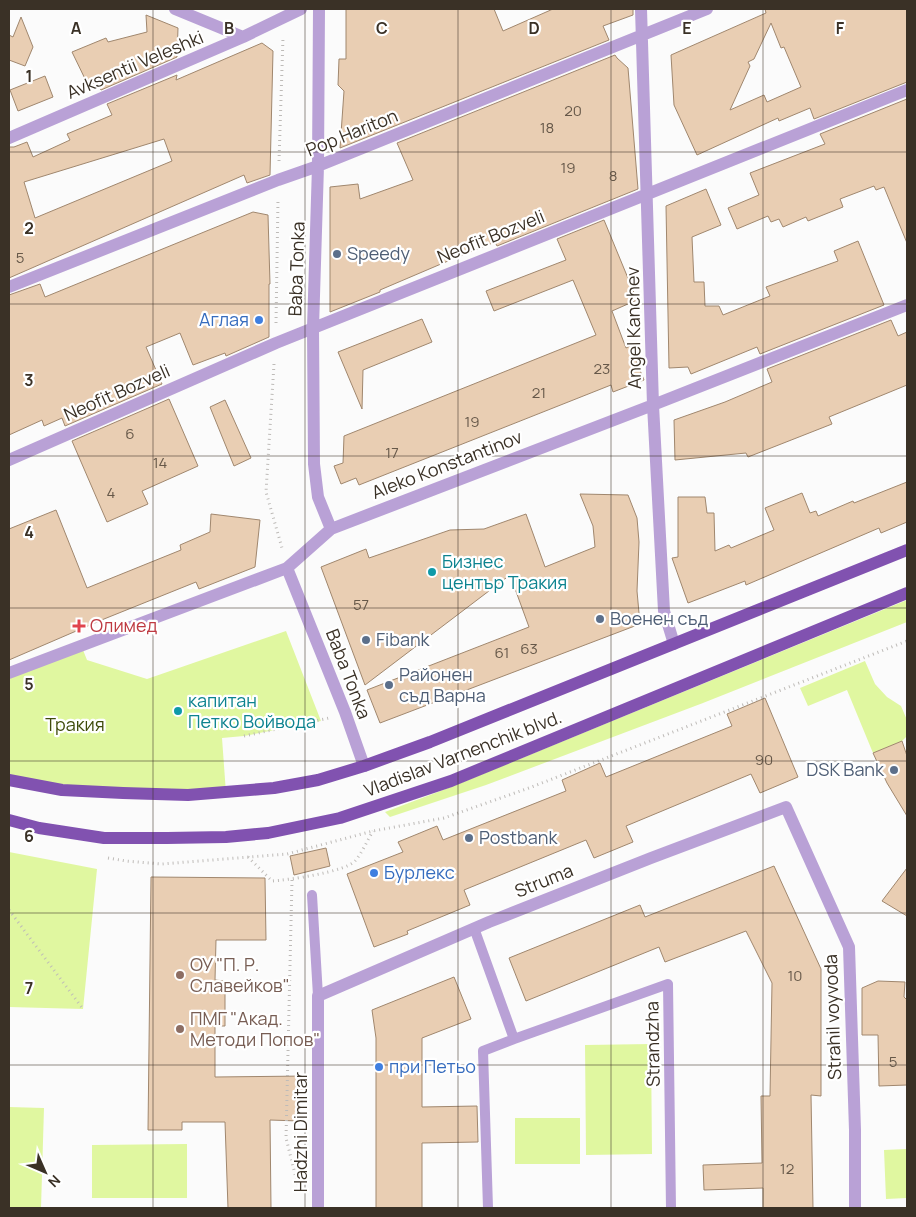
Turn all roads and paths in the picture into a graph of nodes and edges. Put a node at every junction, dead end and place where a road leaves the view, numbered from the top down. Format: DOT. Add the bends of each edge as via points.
graph roads {
  1 [pos="175,9"];
  2 [pos="301,9"];
  3 [pos="319,9"];
  4 [pos="641,9"];
  5 [pos="707,9"];
  6 [pos="284,18"];
  7 [pos="641,35"];
  8 [pos="243,37"];
  9 [pos="907,90"];
  10 [pos="9,138"];
  11 [pos="318,166"];
  12 [pos="278,180"];
  13 [pos="648,194"];
  14 [pos="9,287"];
  15 [pos="907,305"];
  16 [pos="313,328"];
  17 [pos="276,343"];
  18 [pos="653,405"];
  19 [pos="9,460"];
  20 [pos="331,528"];
  21 [pos="907,550"];
  22 [pos="287,568"];
  23 [pos="907,593"];
  24 [pos="907,640"];
  25 [pos="674,644"];
  26 [pos="9,672"];
  27 [pos="321,721"];
  28 [pos="244,736"];
  29 [pos="364,766"];
  30 [pos="9,780"];
  31 [pos="786,807"];
  32 [pos="9,820"];
  33 [pos="373,830"];
  34 [pos="292,880"];
  35 [pos="312,895"];
  36 [pos="9,910"];
  37 [pos="474,928"];
  38 [pos="318,996"];
  39 [pos="83,1009"];
  40 [pos="514,1039"];
  41 [pos="299,1191"];
  42 [pos="318,1208"];
  43 [pos="488,1208"];
  44 [pos="671,1208"];
  45 [pos="856,1208"];
  1 -- 8 [label="street"];
  2 -- 6 [label="street, Avksentii Veleshki"];
  3 -- 11 [label="street, Baba Tonka"];
  4 -- 7 [label="street, Angel Kanchev"];
  5 -- 7 [label="street, Pop Hariton"];
  6 -- 8 [label="street, Avksentii Veleshki"];
  6 -- 12 [label="path"];
  7 -- 11 [label="street, Pop Hariton"];
  7 -- 13 [label="street, Angel Kanchev"];
  8 -- 10 [label="street, Avksentii Veleshki"];
  9 -- 13 [label="street, Neofit Bozveli"];
  11 -- 12 [label="street, Pop Hariton"];
  11 -- 16 [label="street, Baba Tonka"];
  12 -- 14 [label="street, Pop Hariton"];
  12 -- 17 [label="path"];
  13 -- 16 [label="street, Neofit Bozveli"];
  13 -- 18 [label="street, Angel Kanchev"];
  15 -- 18 [label="street, Aleko Konstantinov"];
  16 -- 17 [label="street, Neofit Bozveli"];
  16 -- 20 [label="street, Baba Tonka" via="314,464 318,496"];
  17 -- 19 [label="street, Neofit Bozveli"];
  17 -- 22 [label="path" via="266,492"];
  18 -- 20 [label="street, Aleko Konstantinov"];
  18 -- 25 [label="street, Angel Kanchev" via="664,611"];
  20 -- 22 [label="street, Aleko Konstantinov"];
  21 -- 25 [label="main road, Vladislav Varnenchik blvd."];
  22 -- 26 [label="street, Aleko Konstantinov"];
  22 -- 29 [label="street, Baba Tonka"];
  23 -- 32 [label="main road, Vladislav Varnenchik blvd." via="451,781 340,818 259,834 167,838 104,838"];
  24 -- 33 [label="path" via="529,788 444,818"];
  25 -- 29 [label="main road, Vladislav Varnenchik blvd."];
  27 -- 28 [label="path"];
  29 -- 30 [label="main road, Vladislav Varnenchik blvd." via="318,780 274,788 188,794 62,790"];
  31 -- 37 [label="street, Struma"];
  31 -- 45 [label="street, Strahil voyvoda" via="849,947"];
  33 -- 34 [label="path" via="354,863 327,873"];
  33 -- 34 [label="path" via="302,851 248,856 272,881"];
  34 -- 41 [label="path" via="286,1138"];
  35 -- 38 [label="lane"];
  36 -- 39 [label="path"];
  37 -- 38 [label="street, Struma"];
  37 -- 40 [label="lane"];
  38 -- 42 [label="street, Hadzhi Dimitar"];
  40 -- 43 [label="lane, Strandzha" via="483,1051"];
  40 -- 44 [label="lane, Strandzha" via="668,984"];
}
